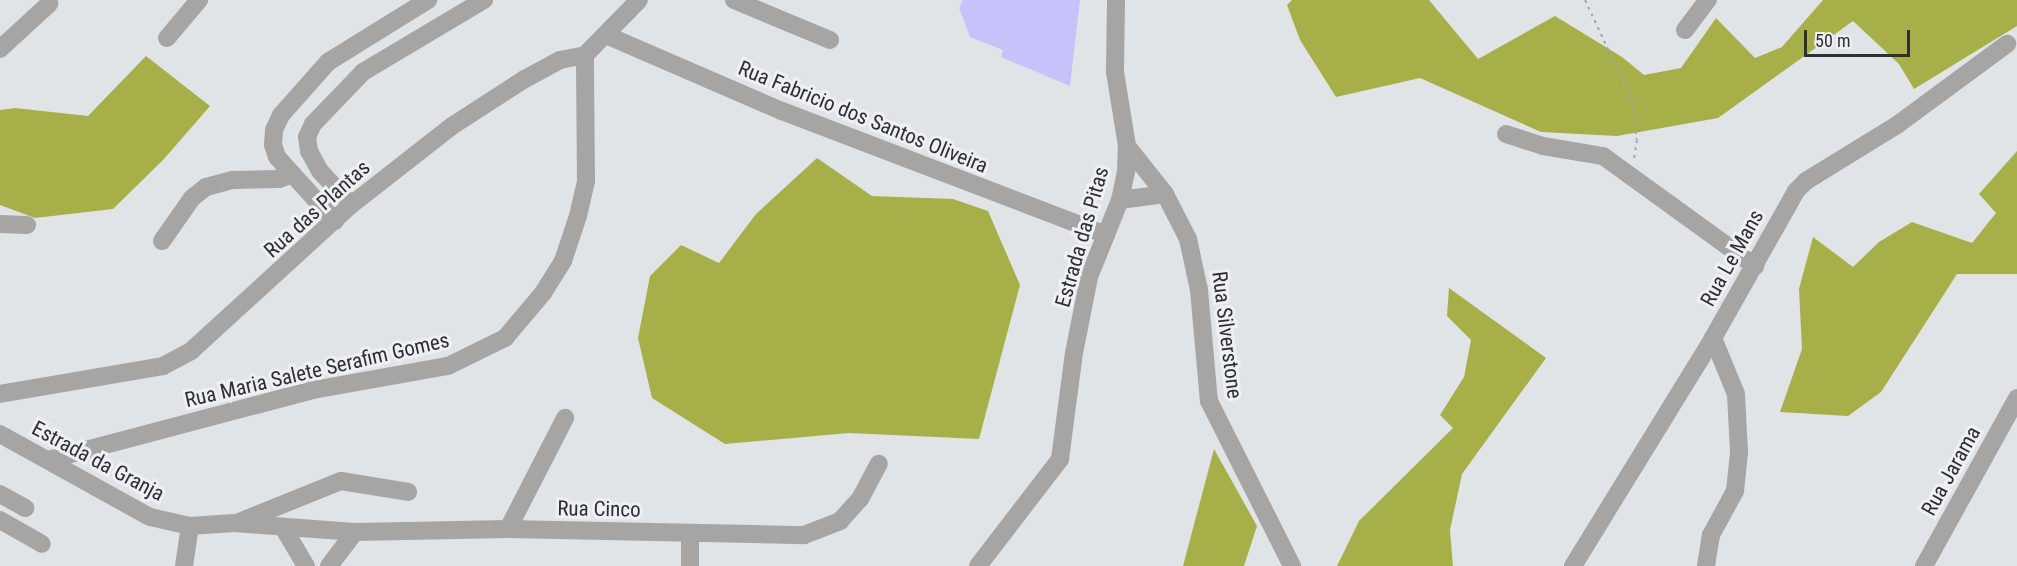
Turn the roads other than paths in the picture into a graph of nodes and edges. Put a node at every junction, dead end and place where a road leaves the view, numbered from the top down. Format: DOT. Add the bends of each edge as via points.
graph roads {
  1 [pos="199,0"];
  2 [pos="428,0"];
  3 [pos="484,0"];
  4 [pos="639,0"];
  5 [pos="734,0"];
  6 [pos="1116,0"];
  7 [pos="1708,0"];
  8 [pos="45,2"];
  9 [pos="1685,30"];
  10 [pos="606,35"];
  11 [pos="167,38"];
  12 [pos="830,40"];
  13 [pos="2007,44"];
  14 [pos="0,49"];
  15 [pos="585,55"];
  16 [pos="1506,134"];
  17 [pos="1127,147"];
  18 [pos="292,174"];
  19 [pos="1164,194"];
  20 [pos="1120,201"];
  21 [pos="351,204"];
  22 [pos="334,221"];
  23 [pos="0,224"];
  24 [pos="27,225"];
  25 [pos="1106,235"];
  26 [pos="162,242"];
  27 [pos="1755,266"];
  28 [pos="1713,338"];
  29 [pos="0,394"];
  30 [pos="2017,399"];
  31 [pos="566,418"];
  32 [pos="0,434"];
  33 [pos="48,460"];
  34 [pos="879,464"];
  35 [pos="408,492"];
  36 [pos="0,494"];
  37 [pos="25,508"];
  38 [pos="0,520"];
  39 [pos="234,523"];
  40 [pos="190,526"];
  41 [pos="284,529"];
  42 [pos="508,529"];
  43 [pos="355,532"];
  44 [pos="690,533"];
  45 [pos="42,544"];
  46 [pos="184,566"];
  47 [pos="306,566"];
  48 [pos="329,566"];
  49 [pos="690,566"];
  50 [pos="978,566"];
  51 [pos="1292,566"];
  52 [pos="1573,566"];
  53 [pos="1706,566"];
  54 [pos="1924,566"];
  1 -- 11 [label="street"];
  2 -- 18 [label="street" via="328,62 281,115 273,145"];
  3 -- 21 [label="street" via="363,72 313,124 307,137 309,151 320,171"];
  4 -- 10 [label="street, Rua das Plantas"];
  5 -- 12 [label="street"];
  6 -- 17 [label="street, Estrada das Pitas" via="1115,72"];
  7 -- 9 [label="street"];
  8 -- 14 [label="street"];
  10 -- 15 [label="street, Rua das Plantas"];
  10 -- 25 [label="street, Rua Fabricio dos Santos Oliveira" via="782,111"];
  13 -- 27 [label="street, Rua Le Mans" via="1897,125 1806,181 1789,202"];
  15 -- 21 [label="street, Rua das Plantas" via="560,60 523,80 452,126"];
  15 -- 33 [label="street, Rua Maria Salete Serafim Gomes" via="586,181 578,216 563,261 505,338 448,366 313,390"];
  16 -- 27 [label="street" via="1542,146 1593,151"];
  17 -- 19 [label="street, Rua Silverstone"];
  17 -- 20 [label="street, Estrada das Pitas"];
  18 -- 22 [label="street"];
  18 -- 26 [label="street" via="279,179 233,180 206,187 192,198"];
  19 -- 20 [label="street"];
  19 -- 51 [label="street, Rua Silverstone" via="1195,261 1209,401"];
  20 -- 25 [label="street, Estrada das Pitas"];
  21 -- 22 [label="street, Rua das Plantas"];
  22 -- 29 [label="street, Rua das Plantas" via="199,344 163,366"];
  23 -- 24 [label="street"];
  25 -- 50 [label="street, Estrada das Pitas" via="1087,288 1060,459"];
  27 -- 28 [label="street, Rua Le Mans"];
  28 -- 52 [label="street, Rua Le Mans"];
  28 -- 53 [label="street" via="1736,394 1739,461 1735,491 1712,536"];
  30 -- 54 [label="street, Rua Jarama"];
  31 -- 42 [label="street"];
  32 -- 33 [label="street, Estrada da Granja"];
  33 -- 40 [label="street, Estrada da Granja" via="150,517"];
  34 -- 44 [label="street, Rua Cinco" via="860,499 840,521 822,531 804,535"];
  35 -- 39 [label="street" via="341,482"];
  36 -- 37 [label="street"];
  38 -- 45 [label="street"];
  39 -- 40 [label="street, Estrada da Granja"];
  39 -- 41 [label="street, Estrada da Granja"];
  40 -- 46 [label="street"];
  41 -- 43 [label="street, Rua Cinco"];
  41 -- 47 [label="street"];
  42 -- 43 [label="street, Rua Cinco"];
  42 -- 44 [label="street, Rua Cinco"];
  43 -- 48 [label="street"];
  44 -- 49 [label="street"];
}
